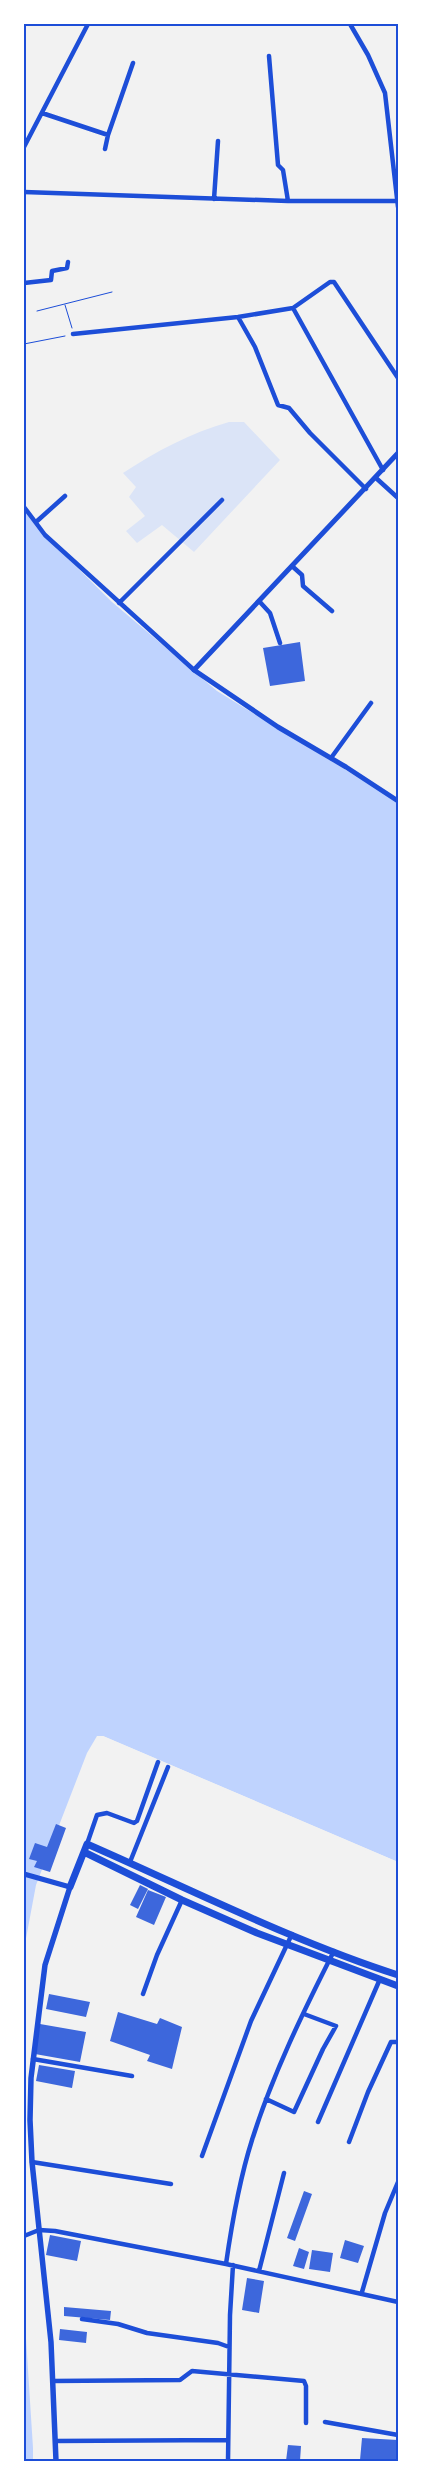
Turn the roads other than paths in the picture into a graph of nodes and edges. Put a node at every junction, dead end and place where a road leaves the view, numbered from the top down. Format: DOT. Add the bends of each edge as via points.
graph roads {
  1 [pos="88,24"];
  2 [pos="350,24"];
  3 [pos="269,56"];
  4 [pos="133,63"];
  5 [pos="42,112"];
  6 [pos="108,135"];
  7 [pos="218,141"];
  8 [pos="398,141"];
  9 [pos="391,142"];
  10 [pos="24,146"];
  11 [pos="105,149"];
  12 [pos="24,192"];
  13 [pos="214,199"];
  14 [pos="288,201"];
  15 [pos="396,201"];
  16 [pos="398,207"];
  17 [pos="68,262"];
  18 [pos="24,283"];
  19 [pos="293,308"];
  20 [pos="238,317"];
  21 [pos="73,334"];
  22 [pos="398,378"];
  23 [pos="398,453"];
  24 [pos="383,470"];
  25 [pos="376,478"];
  26 [pos="366,489"];
  27 [pos="66,496"];
  28 [pos="398,498"];
  29 [pos="222,500"];
  30 [pos="24,507"];
  31 [pos="36,522"];
  32 [pos="294,567"];
  33 [pos="120,603"];
  34 [pos="260,603"];
  35 [pos="332,611"];
  36 [pos="280,643"];
  37 [pos="194,670"];
  38 [pos="371,703"];
  39 [pos="331,758"];
  40 [pos="398,801"];
  41 [pos="158,1762"];
  42 [pos="168,1767"];
  43 [pos="87,1844"];
  44 [pos="84,1852"];
  45 [pos="130,1862"];
  46 [pos="24,1874"];
  47 [pos="70,1887"];
  48 [pos="182,1900"];
  49 [pos="292,1934"];
  50 [pos="287,1944"];
  51 [pos="334,1951"];
  52 [pos="329,1961"];
  53 [pos="398,1975"];
  54 [pos="380,1979"];
  55 [pos="398,1986"];
  56 [pos="143,1994"];
  57 [pos="304,2014"];
  58 [pos="398,2042"];
  59 [pos="33,2059"];
  60 [pos="132,2076"];
  61 [pos="266,2100"];
  62 [pos="318,2122"];
  63 [pos="349,2142"];
  64 [pos="202,2156"];
  65 [pos="32,2162"];
  66 [pos="284,2173"];
  67 [pos="398,2182"];
  68 [pos="172,2184"];
  69 [pos="39,2230"];
  70 [pos="25,2235"];
  71 [pos="226,2264"];
  72 [pos="233,2266"];
  73 [pos="259,2271"];
  74 [pos="362,2292"];
  75 [pos="398,2295"];
  76 [pos="398,2302"];
  77 [pos="82,2319"];
  78 [pos="229,2347"];
  79 [pos="228,2376"];
  80 [pos="53,2381"];
  81 [pos="325,2422"];
  82 [pos="306,2423"];
  83 [pos="398,2435"];
  84 [pos="228,2440"];
  85 [pos="56,2441"];
  86 [pos="56,2461"];
  87 [pos="228,2461"];
  1 -- 5 [label="street"];
  2 -- 9 [label="street" via="385,93"];
  3 -- 14 [label="street" via="277,158 283,170"];
  4 -- 6 [label="street"];
  5 -- 6 [label="street"];
  5 -- 10 [label="street"];
  6 -- 11 [label="street"];
  7 -- 13 [label="street"];
  8 -- 9 [label="street"];
  9 -- 15 [label="street"];
  12 -- 13 [label="street"];
  13 -- 14 [label="street"];
  14 -- 15 [label="street"];
  15 -- 16 [label="street"];
  17 -- 18 [label="street" via="67,268 52,271 51,280"];
  19 -- 20 [label="street"];
  19 -- 22 [label="street" via="334,282"];
  19 -- 24 [label="street"];
  20 -- 21 [label="street"];
  20 -- 26 [label="street" via="255,347 278,405 289,408"];
  23 -- 24 [label="street"];
  24 -- 25 [label="street"];
  25 -- 26 [label="street"];
  25 -- 28 [label="street"];
  26 -- 32 [label="street"];
  27 -- 31 [label="street"];
  29 -- 33 [label="street"];
  30 -- 31 [label="street"];
  31 -- 33 [label="street" via="45,535"];
  32 -- 34 [label="street"];
  32 -- 35 [label="street" via="303,577 303,586"];
  33 -- 37 [label="street"];
  34 -- 36 [label="street" via="272,619"];
  34 -- 37 [label="street"];
  37 -- 39 [label="street" via="278,727"];
  38 -- 39 [label="street"];
  39 -- 40 [label="street"];
  41 -- 43 [label="street" via="136,1822 107,1813 97,1815"];
  42 -- 45 [label="street"];
  43 -- 44 [label="highway"];
  43 -- 45 [label="highway"];
  44 -- 47 [label="highway"];
  44 -- 48 [label="highway"];
  45 -- 49 [label="highway" via="186,1890"];
  46 -- 47 [label="street"];
  47 -- 59 [label="main road" via="45,1964"];
  48 -- 50 [label="highway"];
  48 -- 56 [label="street"];
  49 -- 50 [label="street"];
  49 -- 51 [label="highway"];
  50 -- 52 [label="highway"];
  50 -- 64 [label="street" via="251,2021"];
  51 -- 52 [label="street"];
  51 -- 53 [label="highway"];
  52 -- 54 [label="highway"];
  52 -- 57 [label="street"];
  54 -- 55 [label="highway"];
  54 -- 62 [label="street"];
  57 -- 61 [label="street"];
  57 -- 61 [label="street" via="336,2026 294,2112"];
  58 -- 63 [label="street" via="392,2042"];
  59 -- 60 [label="street"];
  59 -- 65 [label="main road"];
  61 -- 71 [label="street" via="233,2214"];
  65 -- 68 [label="street"];
  65 -- 69 [label="main road"];
  66 -- 73 [label="street"];
  67 -- 74 [label="street" via="385,2213"];
  69 -- 70 [label="street"];
  69 -- 71 [label="street"];
  69 -- 80 [label="main road"];
  71 -- 72 [label="street"];
  72 -- 73 [label="street"];
  72 -- 78 [label="street"];
  73 -- 74 [label="street"];
  74 -- 76 [label="street"];
  75 -- 76 [label="street"];
  77 -- 78 [label="street"];
  78 -- 79 [label="street"];
  79 -- 80 [label="street" via="192,2371 180,2380"];
  79 -- 82 [label="street" via="304,2381"];
  79 -- 84 [label="street"];
  80 -- 85 [label="main road"];
  81 -- 83 [label="street"];
  84 -- 85 [label="street"];
  84 -- 87 [label="street"];
  85 -- 86 [label="main road"];
}
